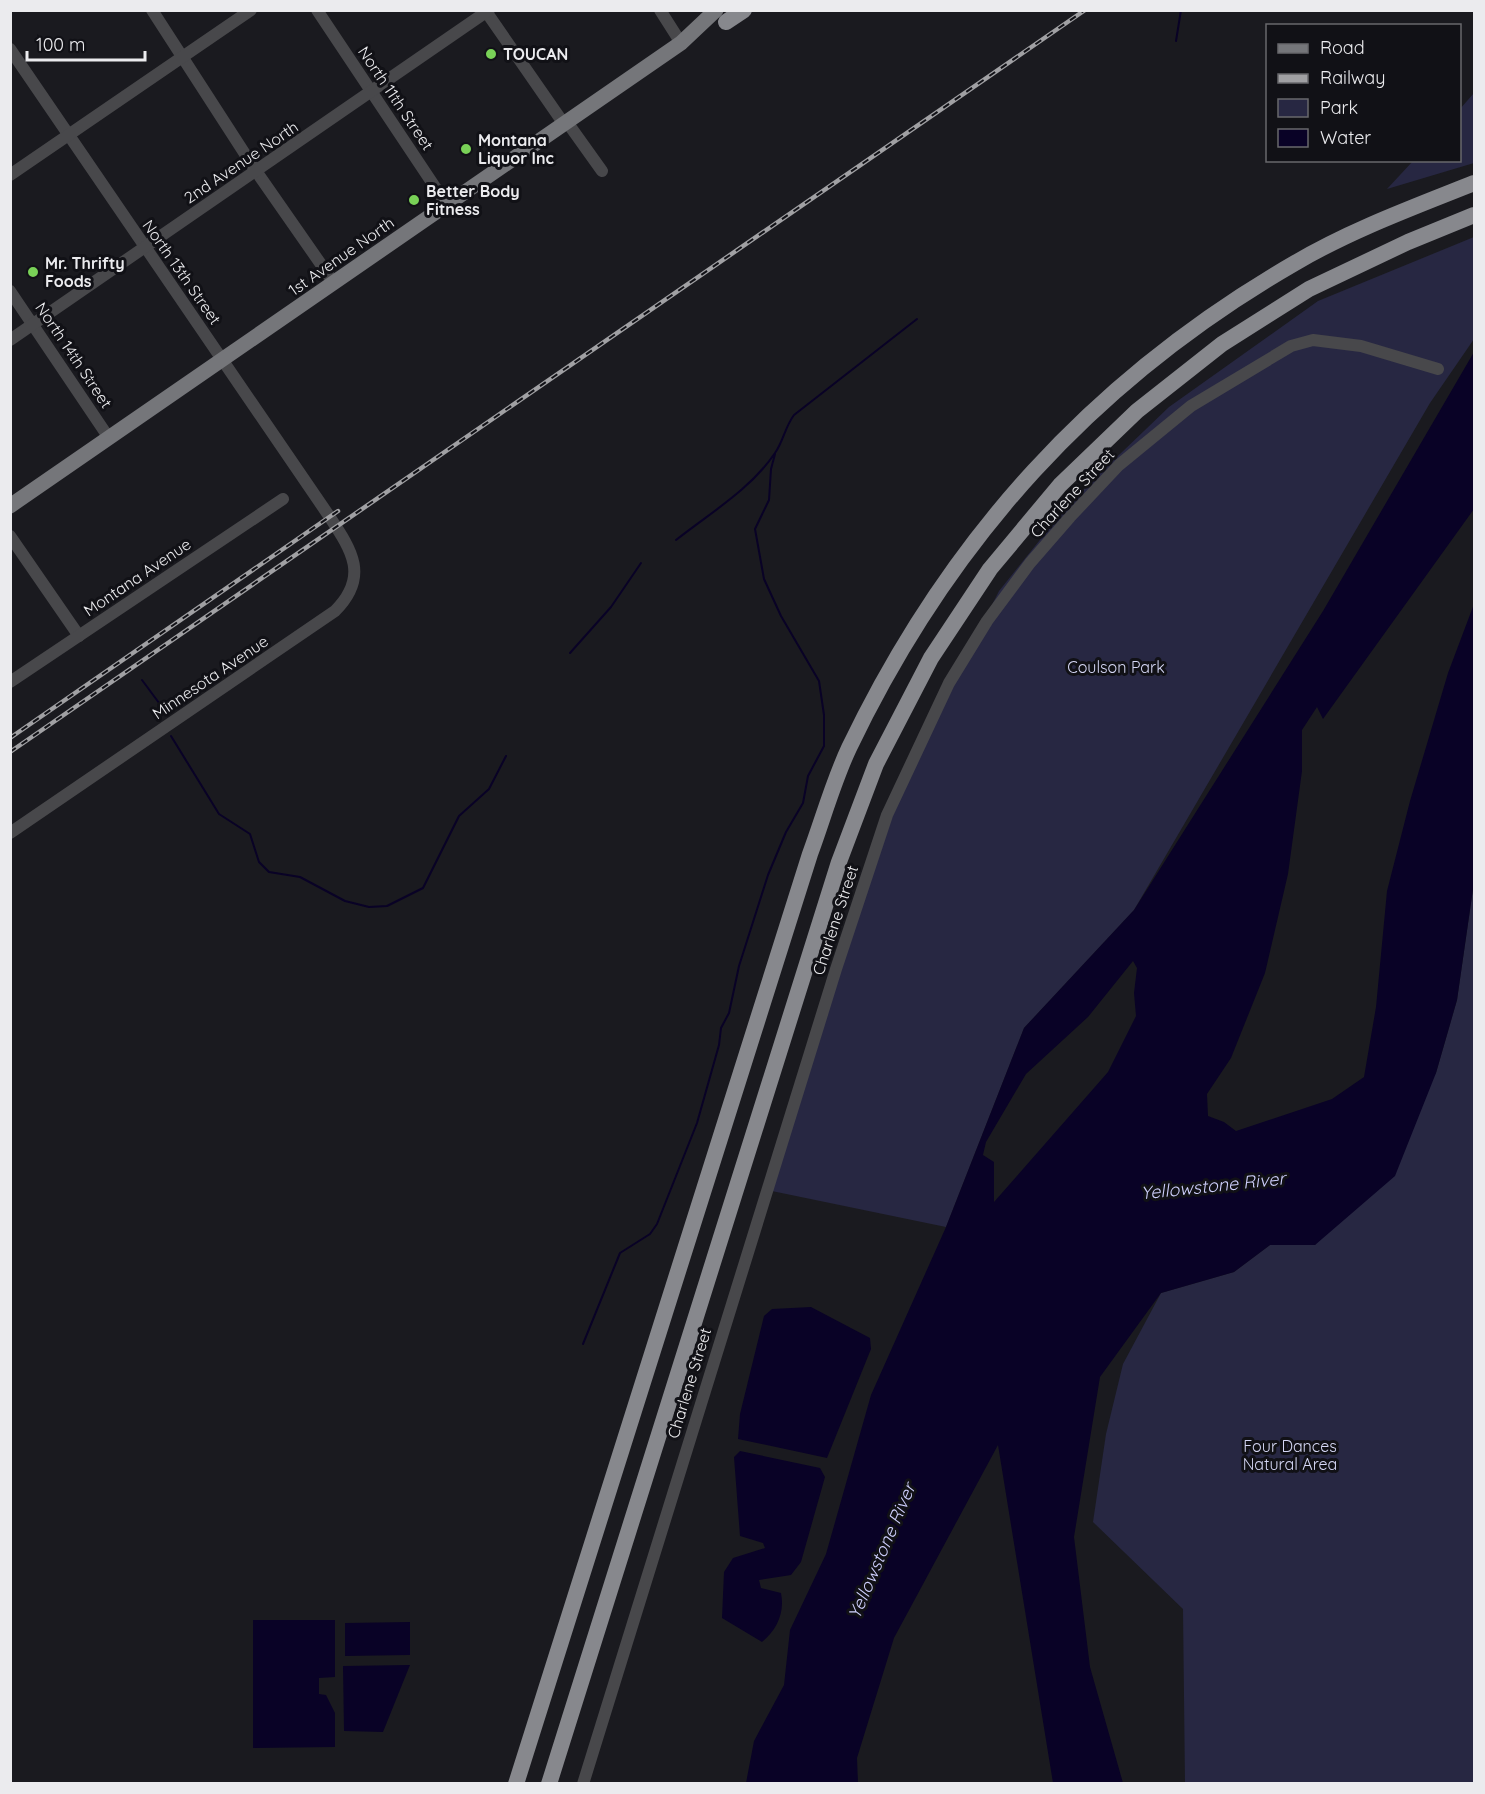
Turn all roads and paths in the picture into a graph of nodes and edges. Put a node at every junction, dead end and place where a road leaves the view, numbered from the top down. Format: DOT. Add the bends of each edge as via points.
graph roads {
  1 [pos="152,10"];
  2 [pos="251,10"];
  3 [pos="317,10"];
  4 [pos="660,10"];
  5 [pos="740,10"];
  6 [pos="744,10"];
  7 [pos="487,11"];
  8 [pos="721,16"];
  9 [pos="687,39"];
  10 [pos="10,49"];
  11 [pos="183,59"];
  12 [pos="371,92"];
  13 [pos="565,123"];
  14 [pos="70,134"];
  15 [pos="256,171"];
  16 [pos="602,171"];
  17 [pos="10,174"];
  18 [pos="1474,183"];
  19 [pos="447,205"];
  20 [pos="1474,215"];
  21 [pos="144,247"];
  22 [pos="334,283"];
  23 [pos="10,291"];
  24 [pos="33,324"];
  25 [pos="10,340"];
  26 [pos="223,359"];
  27 [pos="1438,369"];
  28 [pos="109,438"];
  29 [pos="283,498"];
  30 [pos="10,506"];
  31 [pos="327,513"];
  32 [pos="10,536"];
  33 [pos="79,636"];
  34 [pos="10,682"];
  35 [pos="10,834"];
  36 [pos="516,1784"];
  37 [pos="549,1784"];
  38 [pos="583,1784"];
  1 -- 11 [label="street"];
  2 -- 11 [label="street"];
  3 -- 12 [label="street, North 11th Street"];
  4 -- 9 [label="street"];
  5 -- 8 [label="main road, 1st Avenue North"];
  6 -- 8 [label="highway"];
  7 -- 12 [label="street, 2nd Avenue North"];
  7 -- 13 [label="street"];
  8 -- 9 [label="main road, 1st Avenue North"];
  9 -- 13 [label="main road, 1st Avenue North"];
  10 -- 14 [label="street, North 13th Street"];
  11 -- 14 [label="street"];
  11 -- 15 [label="street"];
  12 -- 15 [label="street, 2nd Avenue North"];
  12 -- 19 [label="street, North 11th Street"];
  13 -- 16 [label="street"];
  13 -- 19 [label="main road, 1st Avenue North"];
  14 -- 17 [label="street"];
  14 -- 21 [label="street, North 13th Street"];
  15 -- 21 [label="street, 2nd Avenue North"];
  15 -- 22 [label="street"];
  18 -- 36 [label="highway" via="1393,215 1296,262 1205,319 1119,386 1037,464 968,549 905,642 848,750 810,854"];
  19 -- 22 [label="main road, 1st Avenue North"];
  20 -- 37 [label="highway" via="1309,289 1222,344 1137,411 1060,485 990,569 931,658 876,764 839,862"];
  21 -- 24 [label="street, 2nd Avenue North"];
  21 -- 26 [label="street, North 13th Street"];
  22 -- 26 [label="main road, 1st Avenue North"];
  23 -- 24 [label="street, North 14th Street"];
  24 -- 25 [label="street, 2nd Avenue North"];
  24 -- 28 [label="street, North 14th Street"];
  26 -- 28 [label="main road, 1st Avenue North"];
  26 -- 31 [label="street, North 13th Street"];
  27 -- 38 [label="street, Charlene Street" via="1361,346 1313,340 1291,346 1191,406 1119,465 1030,563 987,621 950,683 887,815"];
  28 -- 30 [label="main road, 1st Avenue North"];
  29 -- 33 [label="street, Montana Avenue"];
  31 -- 35 [label="street, Minnesota Avenue" via="354,560 355,579 344,603 319,624"];
  32 -- 33 [label="street"];
  33 -- 34 [label="street, Montana Avenue"];
}
